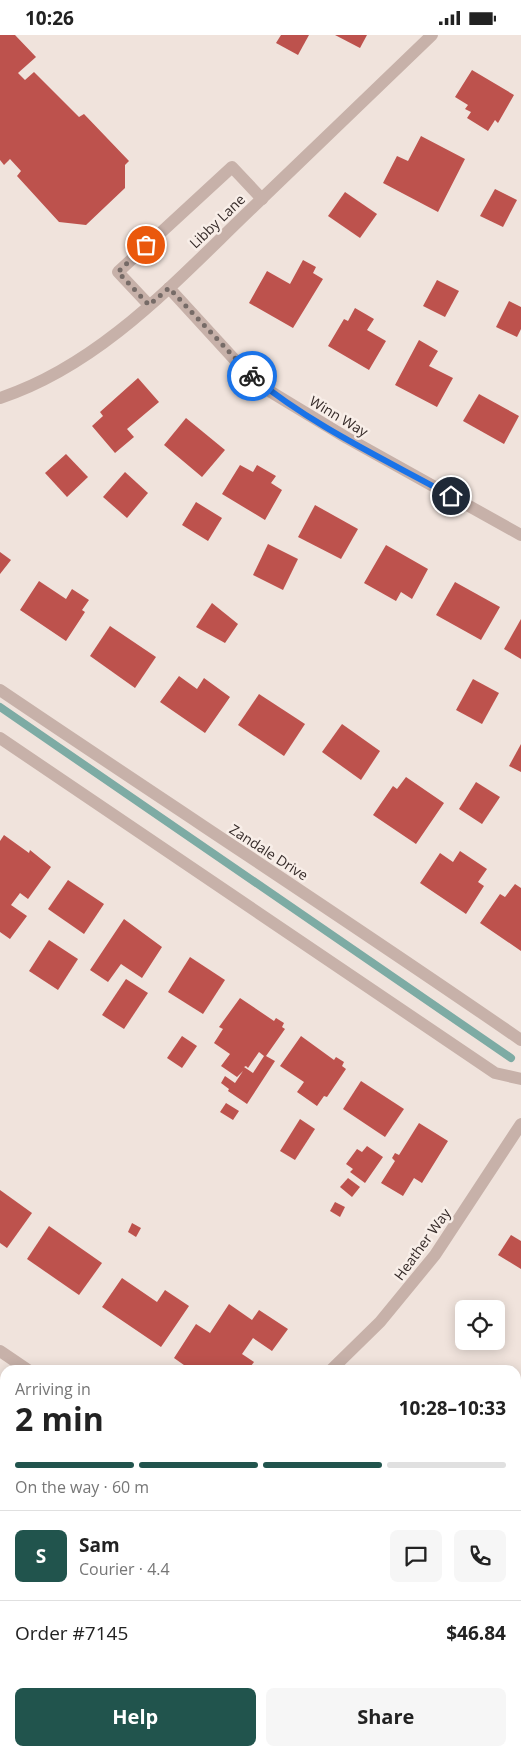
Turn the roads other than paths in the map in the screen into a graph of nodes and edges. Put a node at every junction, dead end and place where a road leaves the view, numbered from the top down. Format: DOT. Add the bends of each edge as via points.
graph roads {
  1 [pos="432,35"];
  2 [pos="262,199"];
  3 [pos="169,288"];
  4 [pos="149,305"];
  5 [pos="0,398"];
  6 [pos="521,535"];
  7 [pos="0,690"];
  8 [pos="0,738"];
  9 [pos="521,1040"];
  10 [pos="521,1079"];
  11 [pos="521,1124"];
  12 [pos="0,1351"];
  13 [pos="21,1365"];
  14 [pos="336,1365"];
  1 -- 2 [label="street, Libby Lane"];
  2 -- 3 [label="street, Libby Lane"];
  2 -- 4 [label="street" via="232,167 125,265 118,272"];
  3 -- 4 [label="street, Libby Lane"];
  3 -- 6 [label="street, Winn Way" via="245,371 271,392"];
  4 -- 5 [label="street, Libby Lane" via="108,340 72,364"];
  7 -- 9 [label="street, Zandale Drive"];
  8 -- 10 [label="street" via="495,1073"];
  11 -- 14 [label="street, Heather Way" via="435,1255 380,1322"];
  12 -- 13 [label="street"];
}
